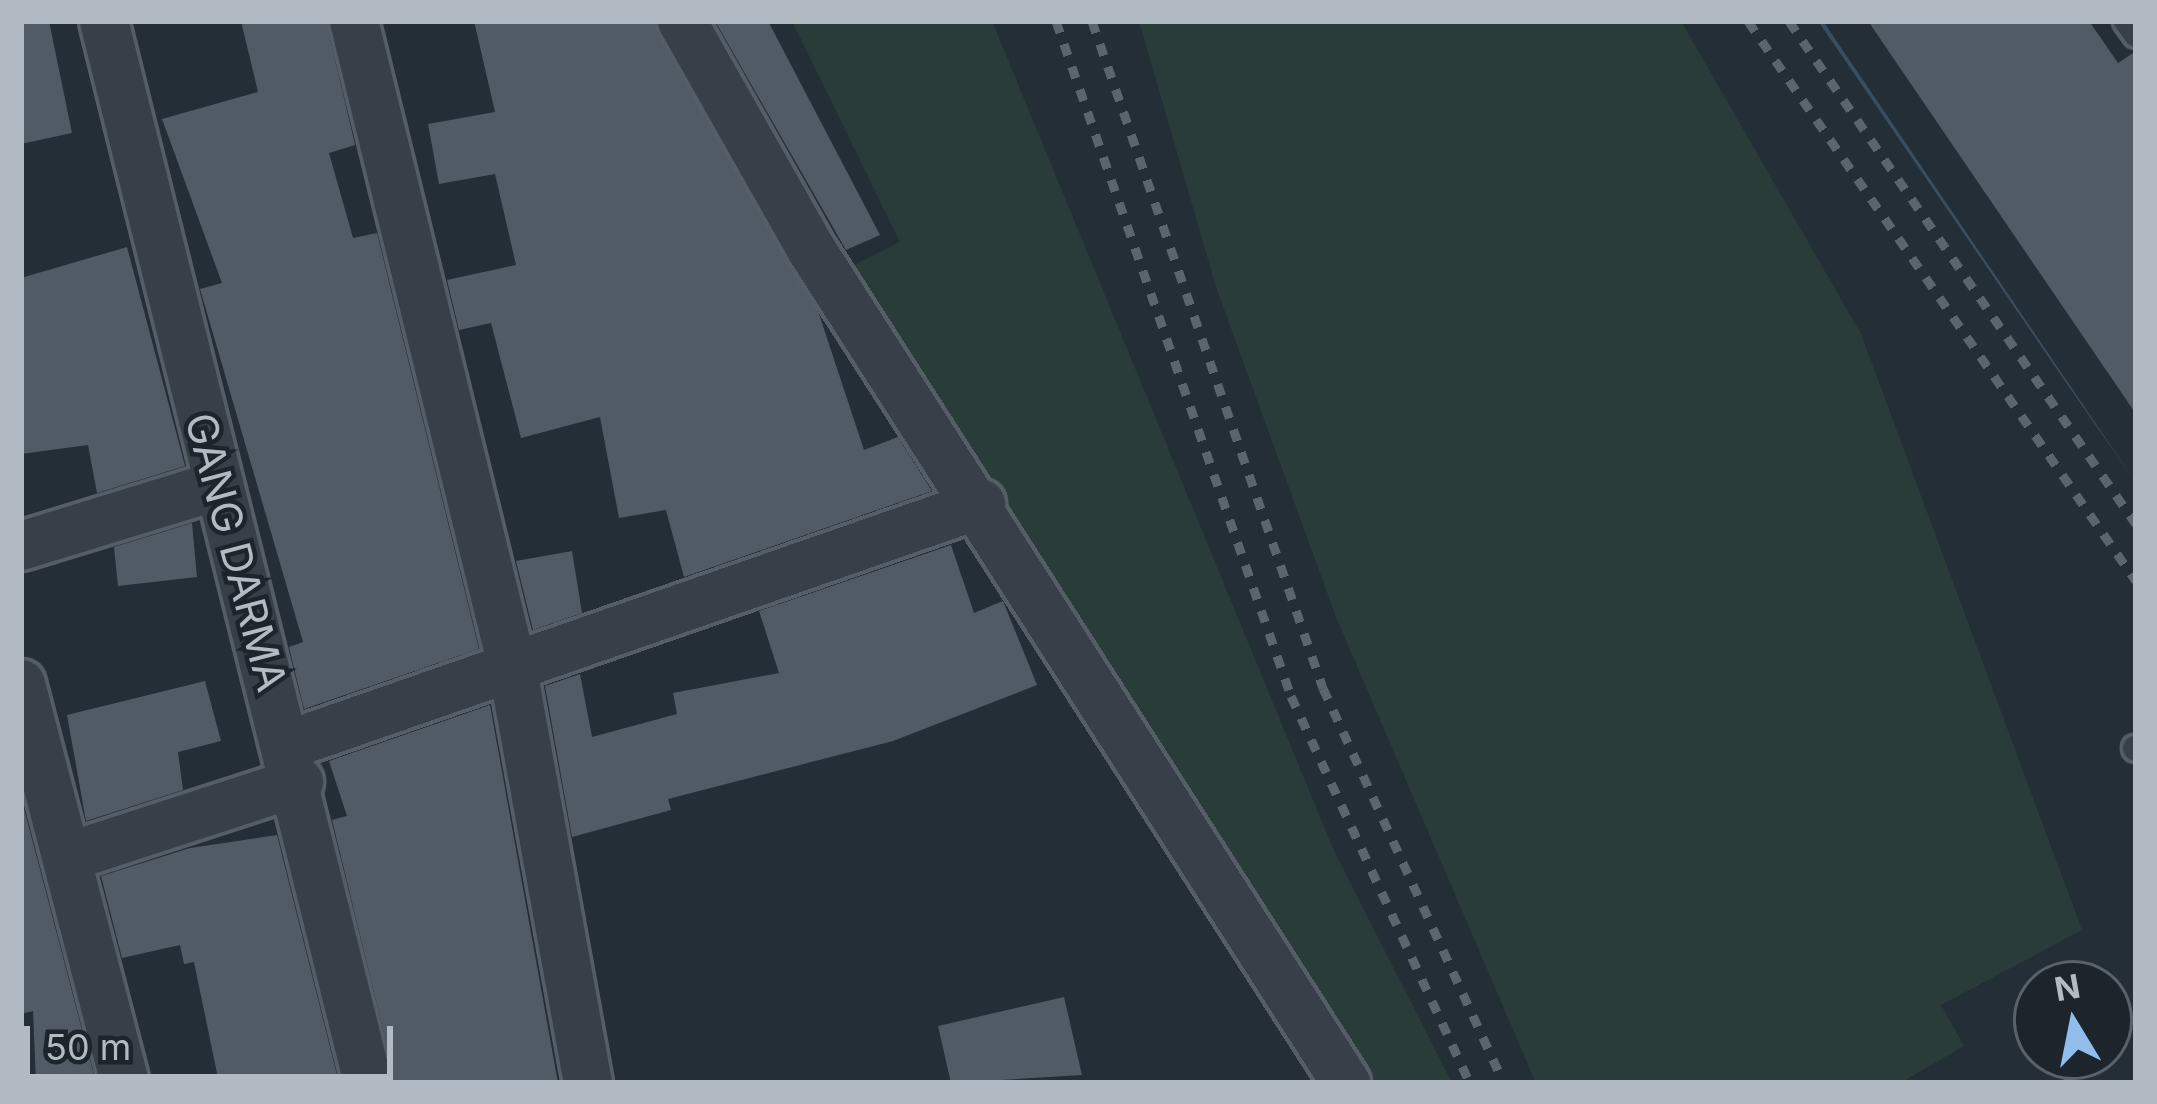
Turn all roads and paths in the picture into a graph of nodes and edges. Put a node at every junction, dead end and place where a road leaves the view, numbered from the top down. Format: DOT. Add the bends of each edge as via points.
graph roads {
  1 [pos="104,21"];
  2 [pos="354,21"];
  3 [pos="682,21"];
  4 [pos="2126,21"];
  5 [pos="2136,35"];
  6 [pos="216,486"];
  7 [pos="981,504"];
  8 [pos="21,546"];
  9 [pos="512,665"];
  10 [pos="21,684"];
  11 [pos="294,764"];
  12 [pos="68,857"];
  13 [pos="125,1083"];
  14 [pos="368,1083"];
  15 [pos="587,1083"];
  16 [pos="1346,1083"];
  1 -- 6 [label="street, GANG DARMA"];
  2 -- 9 [label="street"];
  3 -- 7 [label="street" via="811,249"];
  4 -- 5 [label="lane"];
  6 -- 8 [label="street"];
  6 -- 11 [label="street, GANG DARMA"];
  7 -- 9 [label="street"];
  7 -- 16 [label="street"];
  9 -- 11 [label="street"];
  9 -- 15 [label="street"];
  10 -- 12 [label="street"];
  11 -- 12 [label="street"];
  11 -- 14 [label="street, GANG DARMA"];
  12 -- 13 [label="street"];
}
